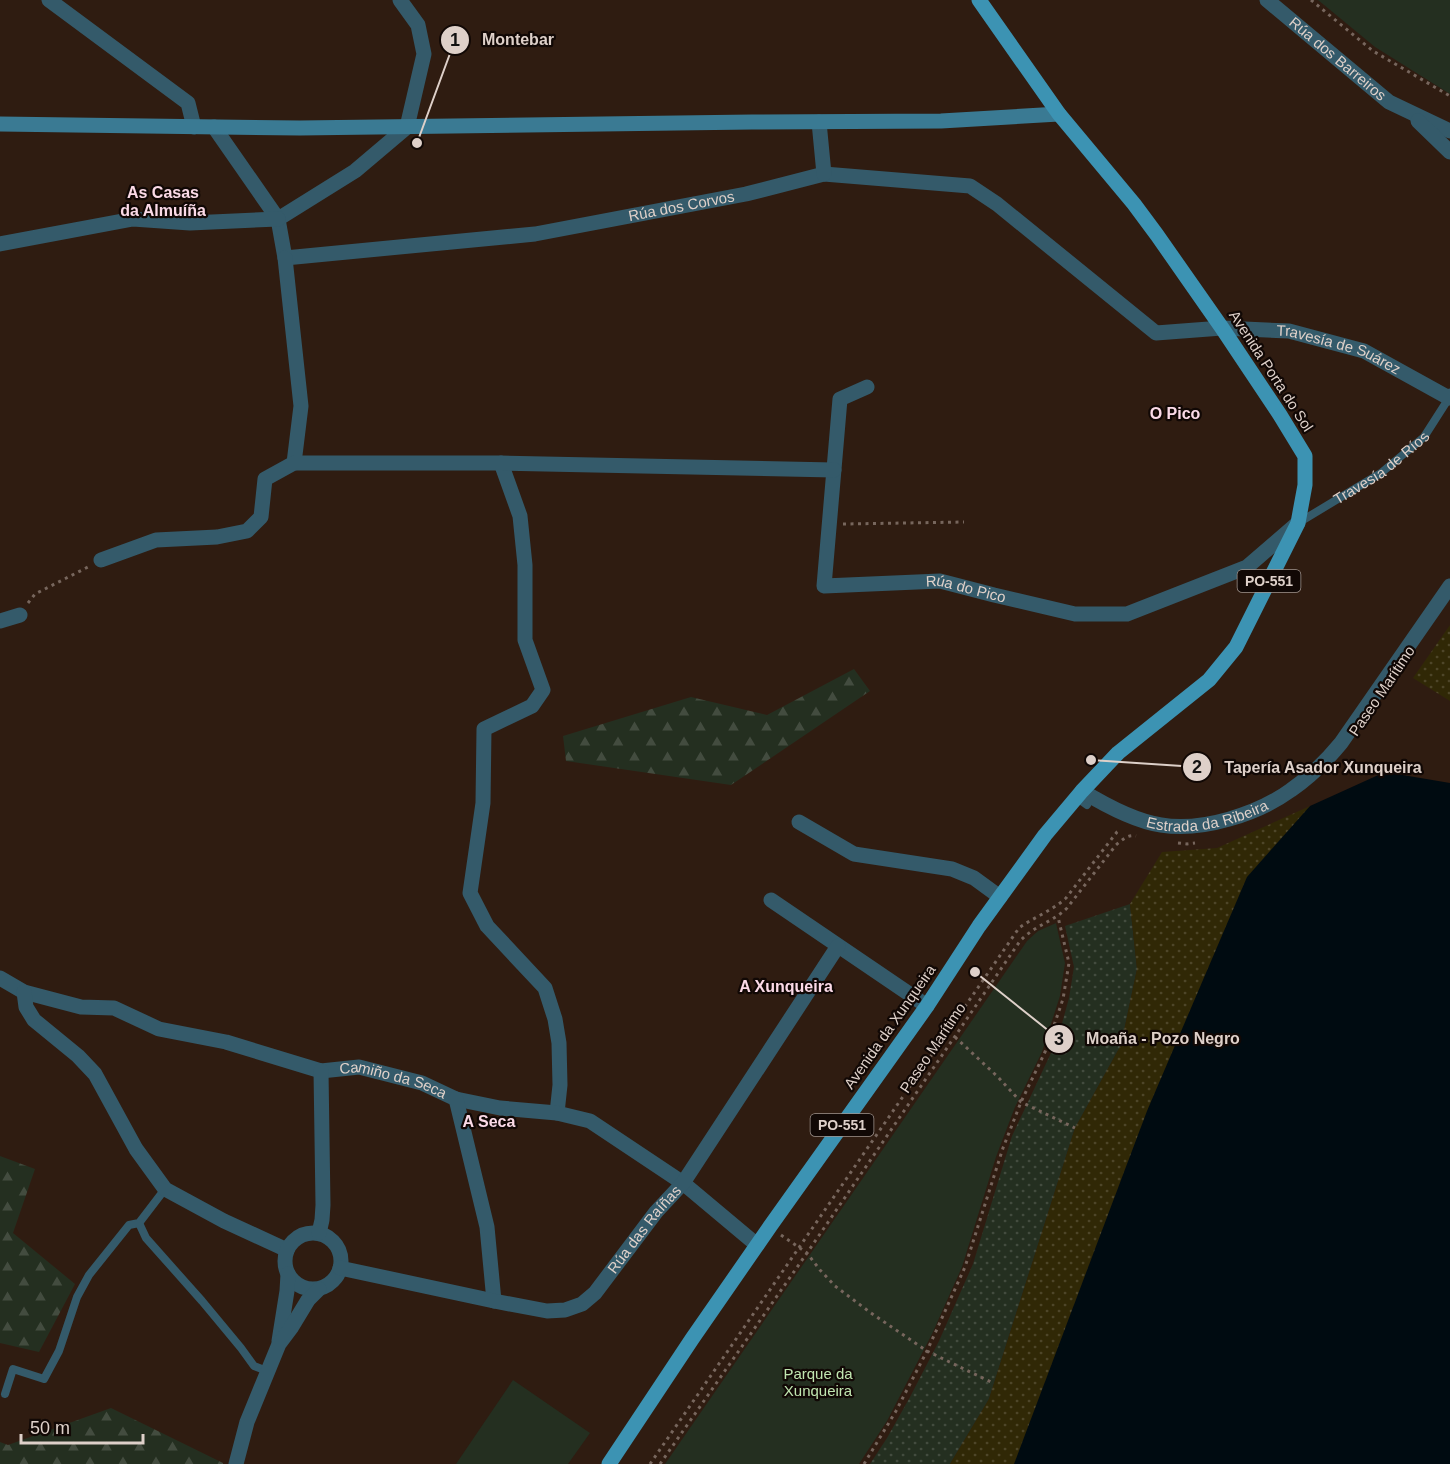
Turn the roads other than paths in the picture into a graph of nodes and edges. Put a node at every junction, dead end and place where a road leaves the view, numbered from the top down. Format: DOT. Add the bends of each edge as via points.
graph roads {
  1 [pos="49,0"];
  2 [pos="400,0"];
  3 [pos="978,0"];
  4 [pos="1267,0"];
  5 [pos="1410,113"];
  6 [pos="1059,114"];
  7 [pos="819,122"];
  8 [pos="0,124"];
  9 [pos="194,127"];
  10 [pos="214,127"];
  11 [pos="407,127"];
  12 [pos="1450,131"];
  13 [pos="1450,152"];
  14 [pos="824,174"];
  15 [pos="278,219"];
  16 [pos="0,244"];
  17 [pos="285,258"];
  18 [pos="1222,328"];
  19 [pos="867,387"];
  20 [pos="1449,397"];
  21 [pos="294,463"];
  22 [pos="501,463"];
  23 [pos="834,470"];
  24 [pos="1298,523"];
  25 [pos="101,560"];
  26 [pos="1450,586"];
  27 [pos="20,615"];
  28 [pos="0,621"];
  29 [pos="1082,798"];
  30 [pos="799,822"];
  31 [pos="1000,897"];
  32 [pos="771,900"];
  33 [pos="838,946"];
  34 [pos="0,978"];
  35 [pos="24,992"];
  36 [pos="927,1006"];
  37 [pos="321,1071"];
  38 [pos="456,1100"];
  39 [pos="557,1113"];
  40 [pos="683,1183"];
  41 [pos="165,1189"];
  42 [pos="139,1223"];
  43 [pos="320,1233"];
  44 [pos="757,1245"];
  45 [pos="287,1250"];
  46 [pos="340,1268"];
  47 [pos="288,1274"];
  48 [pos="319,1288"];
  49 [pos="494,1301"];
  50 [pos="279,1344"];
  51 [pos="267,1371"];
  52 [pos="4,1394"];
  53 [pos="236,1464"];
  54 [pos="609,1464"];
  1 -- 9 [label="street" via="188,103"];
  2 -- 11 [label="street" via="417,25 424,54"];
  3 -- 6 [label="main road, Avenida Porta do Sol / PO-551"];
  4 -- 5 [label="street, Rúa dos Barreiros" via="1389,102"];
  5 -- 12 [label="street, Rúa dos Barreiros"];
  5 -- 13 [label="street, Rúa dos Barreiros"];
  6 -- 7 [label="street" via="941,121"];
  6 -- 18 [label="main road, Avenida Porta do Sol / PO-551" via="1134,204"];
  7 -- 11 [label="street"];
  7 -- 14 [label="street"];
  8 -- 9 [label="street"];
  9 -- 10 [label="street"];
  10 -- 11 [label="street"];
  10 -- 15 [label="street"];
  11 -- 15 [label="street" via="355,171"];
  14 -- 17 [label="street, Rúa dos Corvos" via="746,194 536,234"];
  14 -- 18 [label="street, Rúa dos Corvos" via="970,186 1156,333"];
  15 -- 16 [label="street" via="190,223 133,219"];
  15 -- 17 [label="street"];
  17 -- 21 [label="street" via="301,406"];
  18 -- 20 [label="street, Travesía de Suárez" via="1289,331 1364,351"];
  18 -- 24 [label="main road, Avenida Porta do Sol / PO-551" via="1305,456"];
  19 -- 23 [label="street, Rúa do Pico" via="840,399"];
  20 -- 24 [label="lane, Travesía de Ríos" via="1424,437 1381,473"];
  21 -- 22 [label="street"];
  21 -- 25 [label="street" via="265,479 261,517 248,531 156,540"];
  22 -- 23 [label="street"];
  22 -- 39 [label="street" via="520,516 525,564 525,640 543,690 532,706 484,729 483,804 470,893 487,926 544,988 559,1043"];
  23 -- 24 [label="street, Rúa do Pico" via="824,586 940,581 1075,614 1127,614 1247,567"];
  24 -- 29 [label="main road, Avenida Porta do Sol / PO-551" via="1229,655 1209,680 1118,753"];
  26 -- 29 [label="street, Estrada da Ribeira" via="1341,743 1291,790 1215,824 1182,826 1161,825"];
  27 -- 28 [label="street"];
  29 -- 31 [label="main road, Avenida da Xunqueira / PO-551" via="1045,834"];
  30 -- 31 [label="street" via="854,854 952,869 974,878"];
  31 -- 36 [label="main road, Avenida da Xunqueira / PO-551"];
  32 -- 33 [label="street"];
  33 -- 36 [label="street"];
  33 -- 40 [label="street, Rúa das Raíñas"];
  34 -- 35 [label="street, Camiño da Seca"];
  35 -- 37 [label="street, Camiño da Seca" via="81,1007 114,1008 159,1029 226,1042"];
  35 -- 41 [label="street" via="33,1020 95,1074 136,1149"];
  36 -- 44 [label="main road, Avenida da Xunqueira / PO-551"];
  37 -- 38 [label="street, Camiño da Seca" via="359,1067 422,1083"];
  37 -- 43 [label="street"];
  38 -- 39 [label="street, Camiño da Seca"];
  38 -- 49 [label="street" via="487,1227"];
  39 -- 40 [label="street, Camiño da Seca" via="590,1120"];
  40 -- 44 [label="street, Camiño da Seca"];
  40 -- 49 [label="street, Rúa das Raíñas" via="582,1304 547,1311"];
  41 -- 42 [label="lane"];
  41 -- 45 [label="street"];
  42 -- 51 [label="lane" via="146,1238 254,1366"];
  42 -- 52 [label="lane" via="129,1225 89,1275 44,1379 13,1369"];
  43 -- 45 [label="street" via="297,1238"];
  43 -- 46 [label="street" via="335,1243"];
  44 -- 54 [label="main road, Avenida da Xunqueira / PO-551"];
  45 -- 47 [label="street"];
  46 -- 48 [label="street" via="336,1278"];
  46 -- 49 [label="street, Rúa das Raíñas"];
  47 -- 48 [label="street" via="301,1287"];
  47 -- 50 [label="street"];
  48 -- 50 [label="street"];
  50 -- 51 [label="street"];
  51 -- 53 [label="street"];
}
